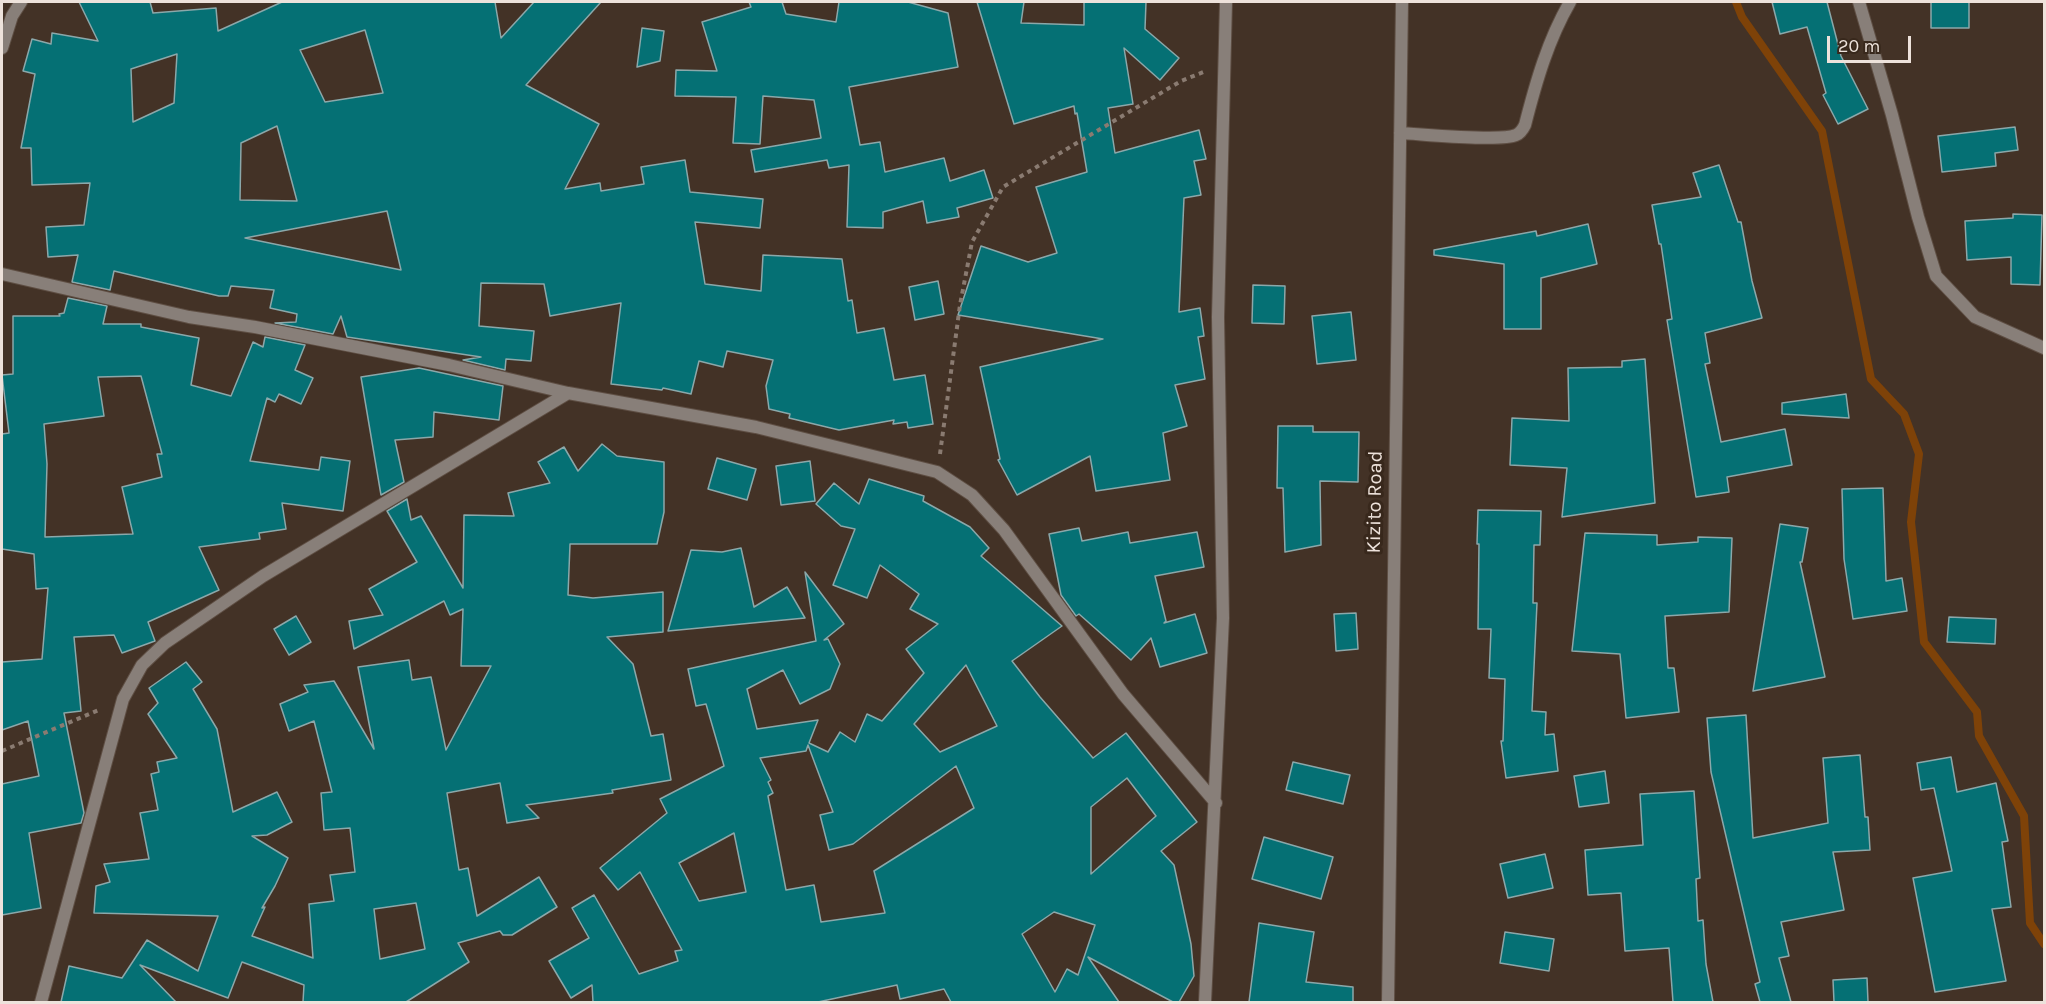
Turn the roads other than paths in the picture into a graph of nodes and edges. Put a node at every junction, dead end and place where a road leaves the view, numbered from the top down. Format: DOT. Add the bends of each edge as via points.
graph roads {
  1 [pos="21,2"];
  2 [pos="1226,2"];
  3 [pos="1402,2"];
  4 [pos="1570,2"];
  5 [pos="1859,2"];
  6 [pos="2,48"];
  7 [pos="1400,133"];
  8 [pos="2,274"];
  9 [pos="2044,348"];
  10 [pos="568,393"];
  11 [pos="1216,803"];
  12 [pos="41,1002"];
  13 [pos="1205,1002"];
  14 [pos="1388,1002"];
  1 -- 6 [label="street"];
  2 -- 11 [label="street" via="1218,317 1223,618"];
  3 -- 7 [label="street, Kizito Road"];
  4 -- 7 [label="street" via="1557,24 1521,131 1505,137"];
  5 -- 9 [label="street" via="1936,276 1975,317"];
  7 -- 14 [label="street, Kizito Road"];
  8 -- 10 [label="street" via="189,317 449,365"];
  10 -- 11 [label="street" via="756,428 937,472 972,495 1004,530 1123,694"];
  10 -- 12 [label="street" via="264,576 165,643 142,665 123,699"];
  11 -- 13 [label="street"];
}
